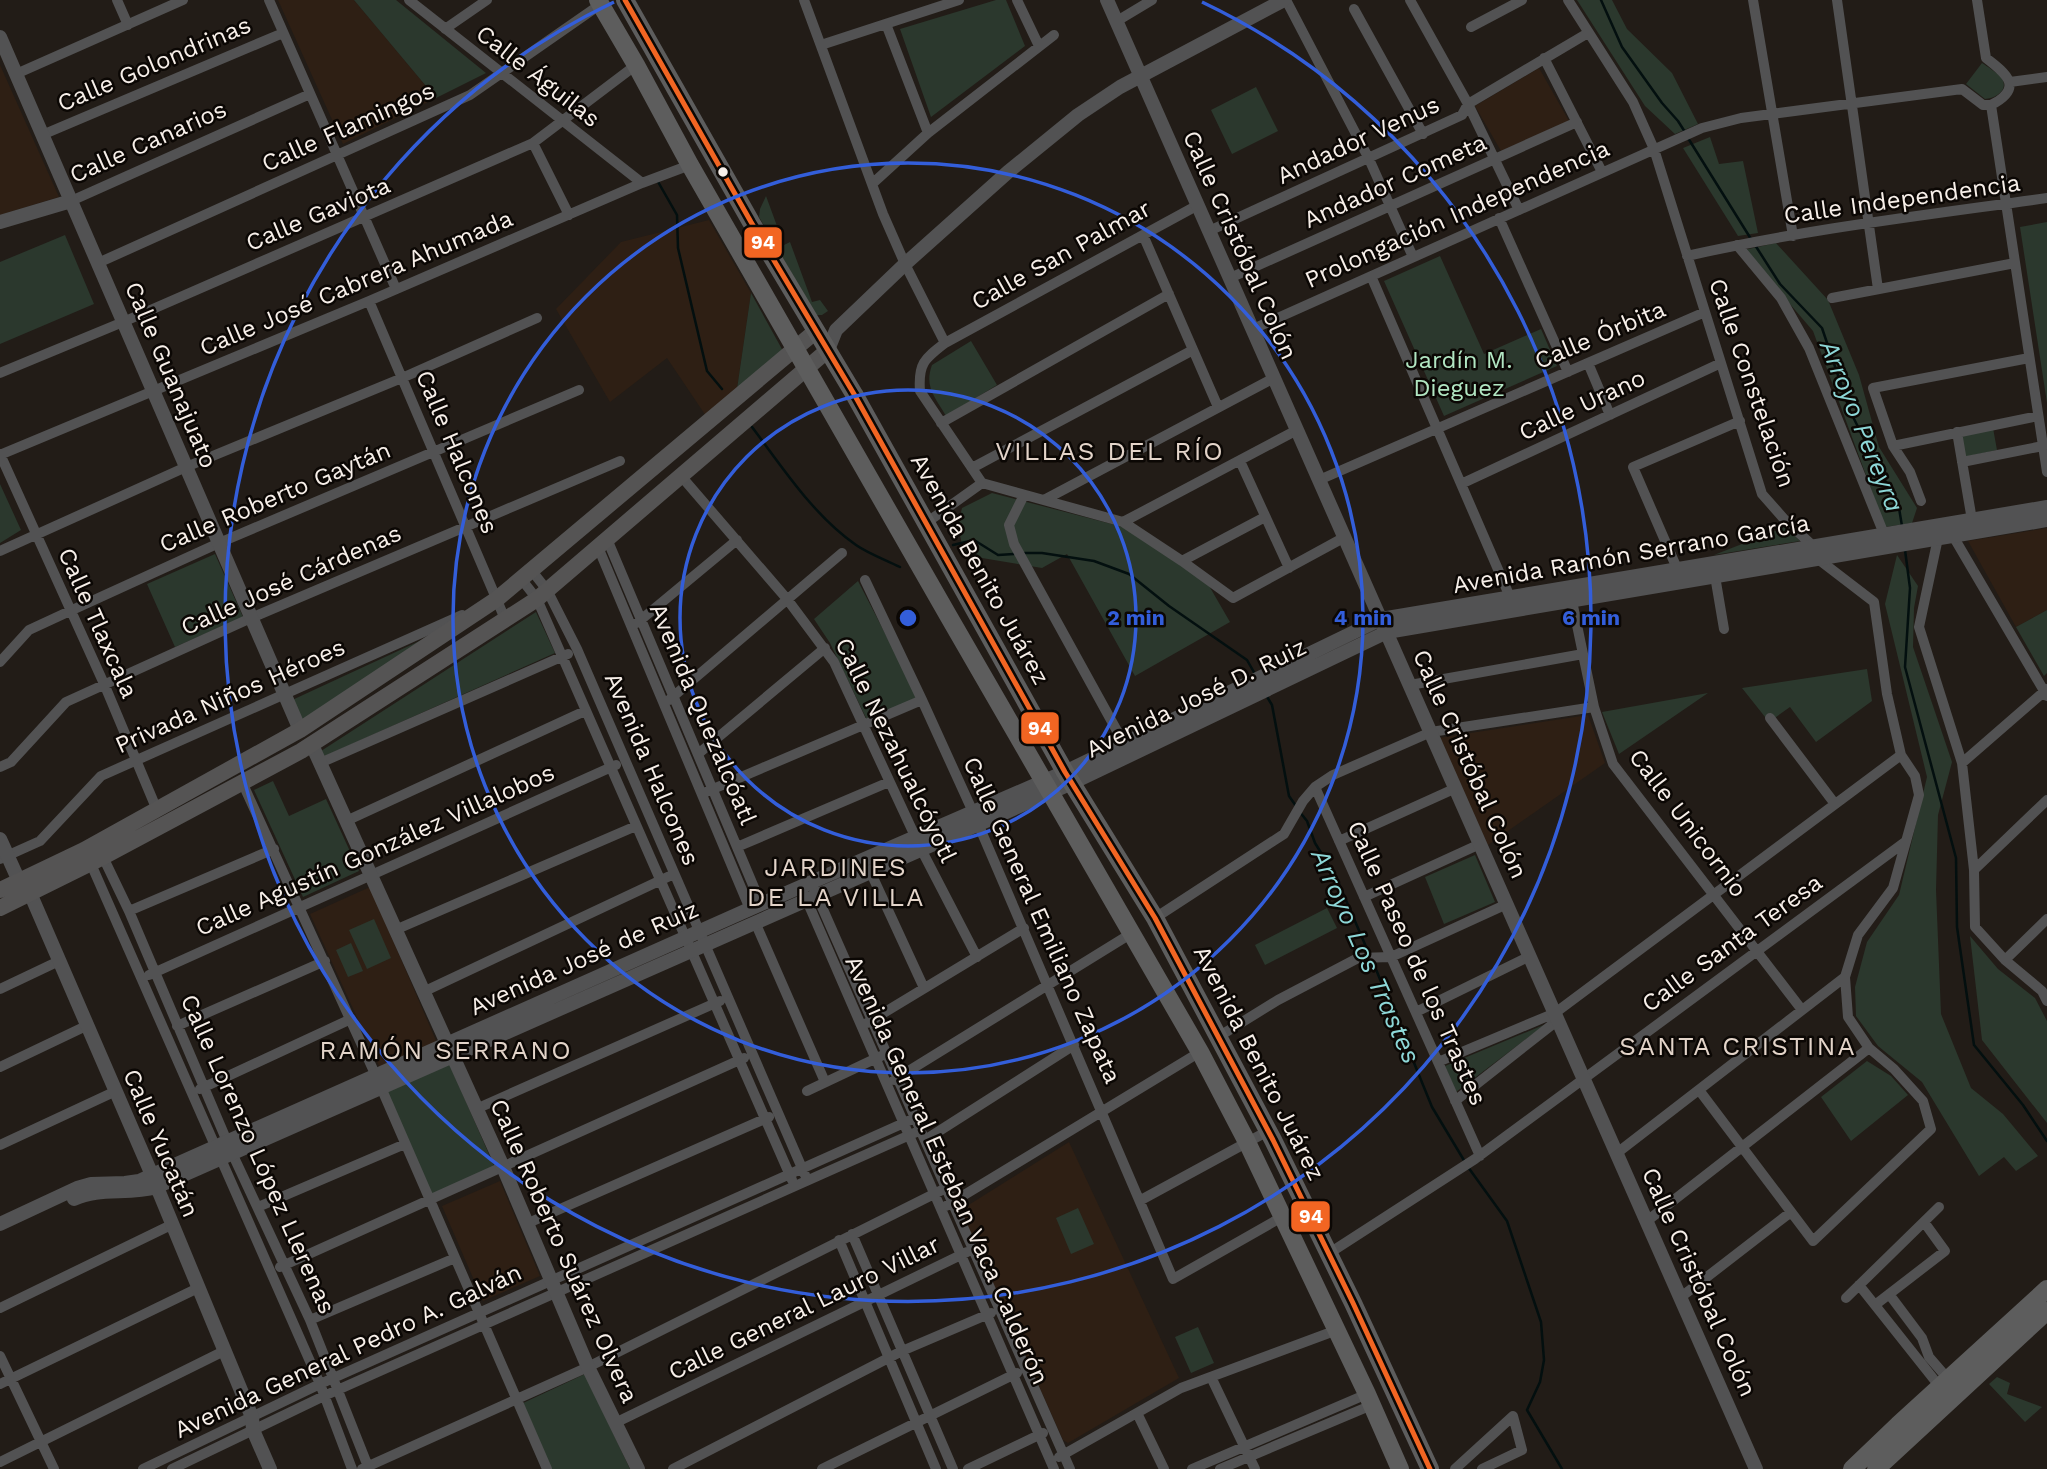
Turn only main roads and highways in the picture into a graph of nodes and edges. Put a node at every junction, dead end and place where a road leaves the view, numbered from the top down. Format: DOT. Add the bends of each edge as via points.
graph roads {
  1 [pos="625,0"];
  2 [pos="600,2"];
  3 [pos="816,331"];
  4 [pos="796,348"];
  5 [pos="828,350"];
  6 [pos="807,368"];
  7 [pos="972,605"];
  8 [pos="949,617"];
  9 [pos="24,887"];
  10 [pos="0,890"];
  11 [pos="0,908"];
  12 [pos="2047,1289"];
  13 [pos="2047,1311"];
  14 [pos="1426,1468"];
  15 [pos="1400,1469"];
  16 [pos="1853,1469"];
  17 [pos="1876,1469"];
  1 -- 3 [label="main road, Avenida Benito Juárez"];
  2 -- 4 [label="main road, Avenida Benito Juárez"];
  3 -- 4 [label="main road"];
  3 -- 5 [label="main road, Avenida Benito Juárez"];
  4 -- 6 [label="main road, Avenida Benito Juárez"];
  4 -- 9 [label="main road" via="497,599 300,730"];
  5 -- 6 [label="main road"];
  5 -- 7 [label="main road, Avenida Benito Juárez"];
  6 -- 8 [label="main road, Avenida Benito Juárez"];
  6 -- 9 [label="main road" via="542,595 312,745 97,860"];
  7 -- 8 [label="main road"];
  7 -- 14 [label="main road, Avenida Benito Juárez" via="1068,778 1155,918 1268,1131"];
  8 -- 15 [label="main road, Avenida Benito Juárez" via="1200,1052"];
  9 -- 10 [label="main road"];
  9 -- 11 [label="main road"];
  12 -- 16 [label="main road"];
  13 -- 17 [label="main road"];
}
